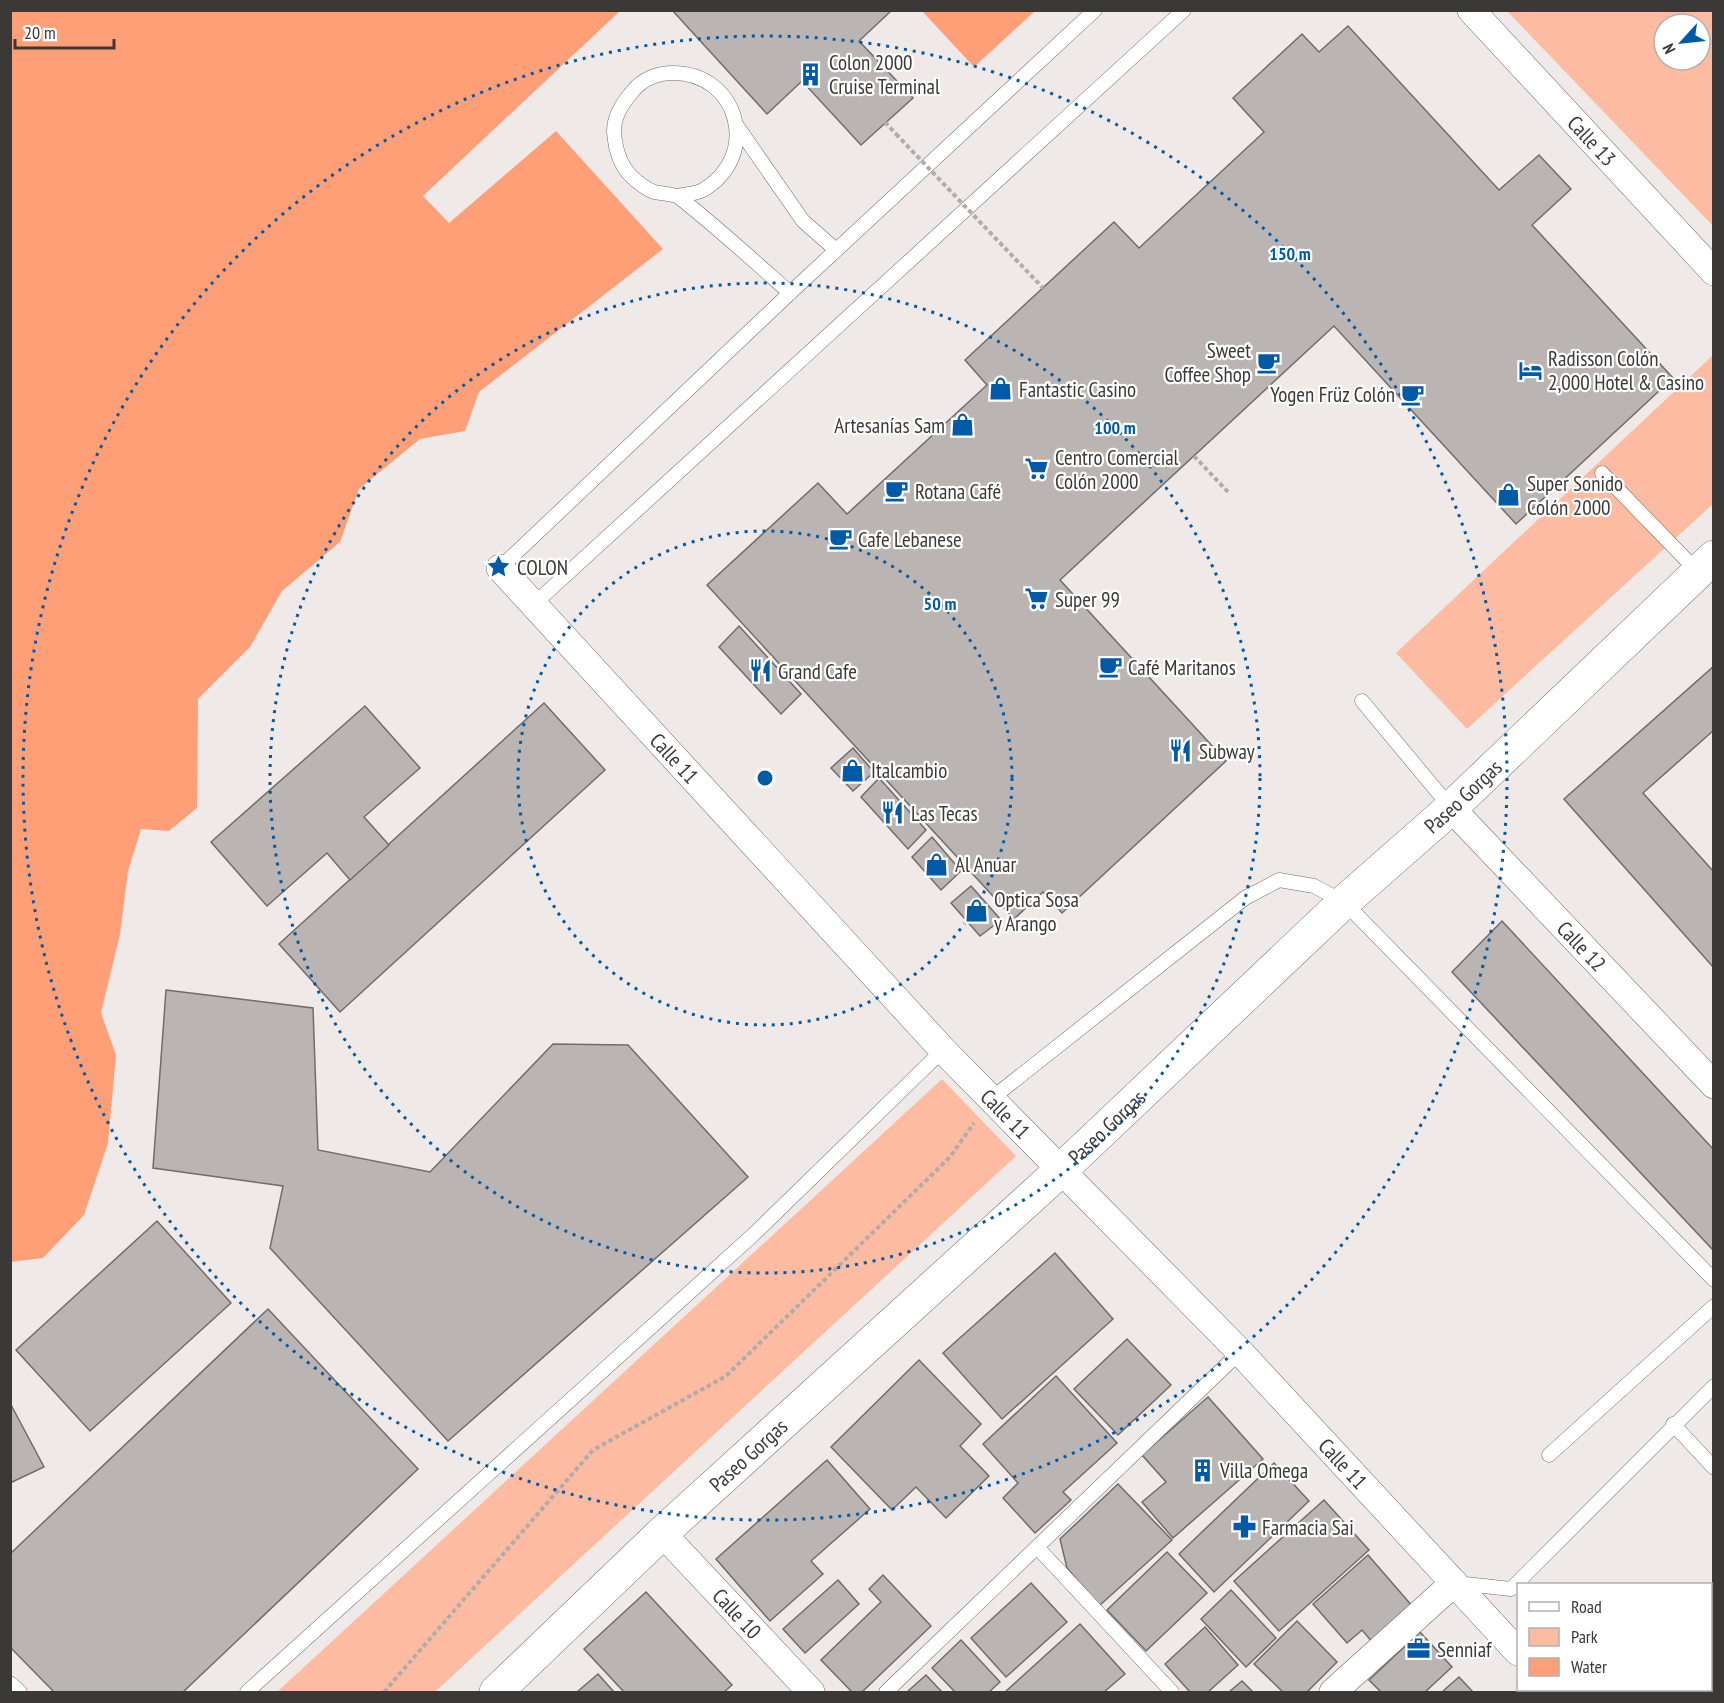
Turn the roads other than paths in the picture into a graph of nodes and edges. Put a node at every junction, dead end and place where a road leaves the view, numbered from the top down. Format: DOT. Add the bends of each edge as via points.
graph roads {
  1 [pos="1095,10"];
  2 [pos="1184,10"];
  3 [pos="1471,10"];
  4 [pos="737,126"];
  5 [pos="677,196"];
  6 [pos="836,250"];
  7 [pos="1713,272"];
  8 [pos="790,293"];
  9 [pos="1602,473"];
  10 [pos="1706,564"];
  11 [pos="500,568"];
  12 [pos="533,605"];
  13 [pos="1362,701"];
  14 [pos="1451,808"];
  15 [pos="1344,903"];
  16 [pos="943,1050"];
  17 [pos="1713,1085"];
  18 [pos="991,1099"];
  19 [pos="1060,1171"];
  20 [pos="1713,1280"];
  21 [pos="1713,1306"];
  22 [pos="1240,1352"];
  23 [pos="1713,1386"];
  24 [pos="1673,1424"];
  25 [pos="1549,1455"];
  26 [pos="1713,1468"];
  27 [pos="662,1533"];
  28 [pos="1036,1547"];
  29 [pos="1454,1583"];
  30 [pos="1517,1651"];
  31 [pos="10,1683"];
  32 [pos="20,1692"];
  33 [pos="247,1692"];
  34 [pos="496,1692"];
  35 [pos="811,1692"];
  36 [pos="886,1692"];
  37 [pos="1172,1692"];
  38 [pos="1333,1692"];
  1 -- 6 [label="lane"];
  2 -- 12 [label="lane"];
  3 -- 7 [label="street, Calle 13"];
  4 -- 5 [label="lane" via="735,152 723,175 702,191"];
  4 -- 5 [label="lane" via="729,102 711,82 687,73 662,73 638,84 621,104 614,128 617,154 630,176 652,191"];
  4 -- 6 [label="lane" via="803,221"];
  5 -- 8 [label="lane"];
  6 -- 8 [label="lane"];
  8 -- 11 [label="lane"];
  9 -- 10 [label="lane"];
  10 -- 14 [label="street, Paseo Gorgas"];
  11 -- 12 [label="street, Calle 11"];
  12 -- 16 [label="street, Calle 11"];
  13 -- 14 [label="lane"];
  14 -- 15 [label="street, Paseo Gorgas"];
  14 -- 17 [label="street, Calle 12"];
  15 -- 18 [label="lane" via="1314,886 1279,880 1245,898"];
  15 -- 19 [label="street, Paseo Gorgas"];
  15 -- 20 [label="lane"];
  16 -- 18 [label="street, Calle 11"];
  16 -- 33 [label="lane" via="753,1235"];
  18 -- 19 [label="street, Calle 11"];
  19 -- 22 [label="street, Calle 11"];
  19 -- 27 [label="street, Paseo Gorgas"];
  21 -- 25 [label="lane"];
  22 -- 28 [label="lane"];
  22 -- 29 [label="street, Calle 11"];
  23 -- 24 [label="lane"];
  24 -- 26 [label="lane"];
  24 -- 29 [label="lane" via="1511,1589"];
  27 -- 34 [label="street, Paseo Gorgas"];
  27 -- 35 [label="street, Calle 10"];
  28 -- 36 [label="lane"];
  28 -- 37 [label="lane"];
  29 -- 30 [label="street, Calle 11"];
  29 -- 38 [label="street"];
  31 -- 32 [label="lane"];
}
